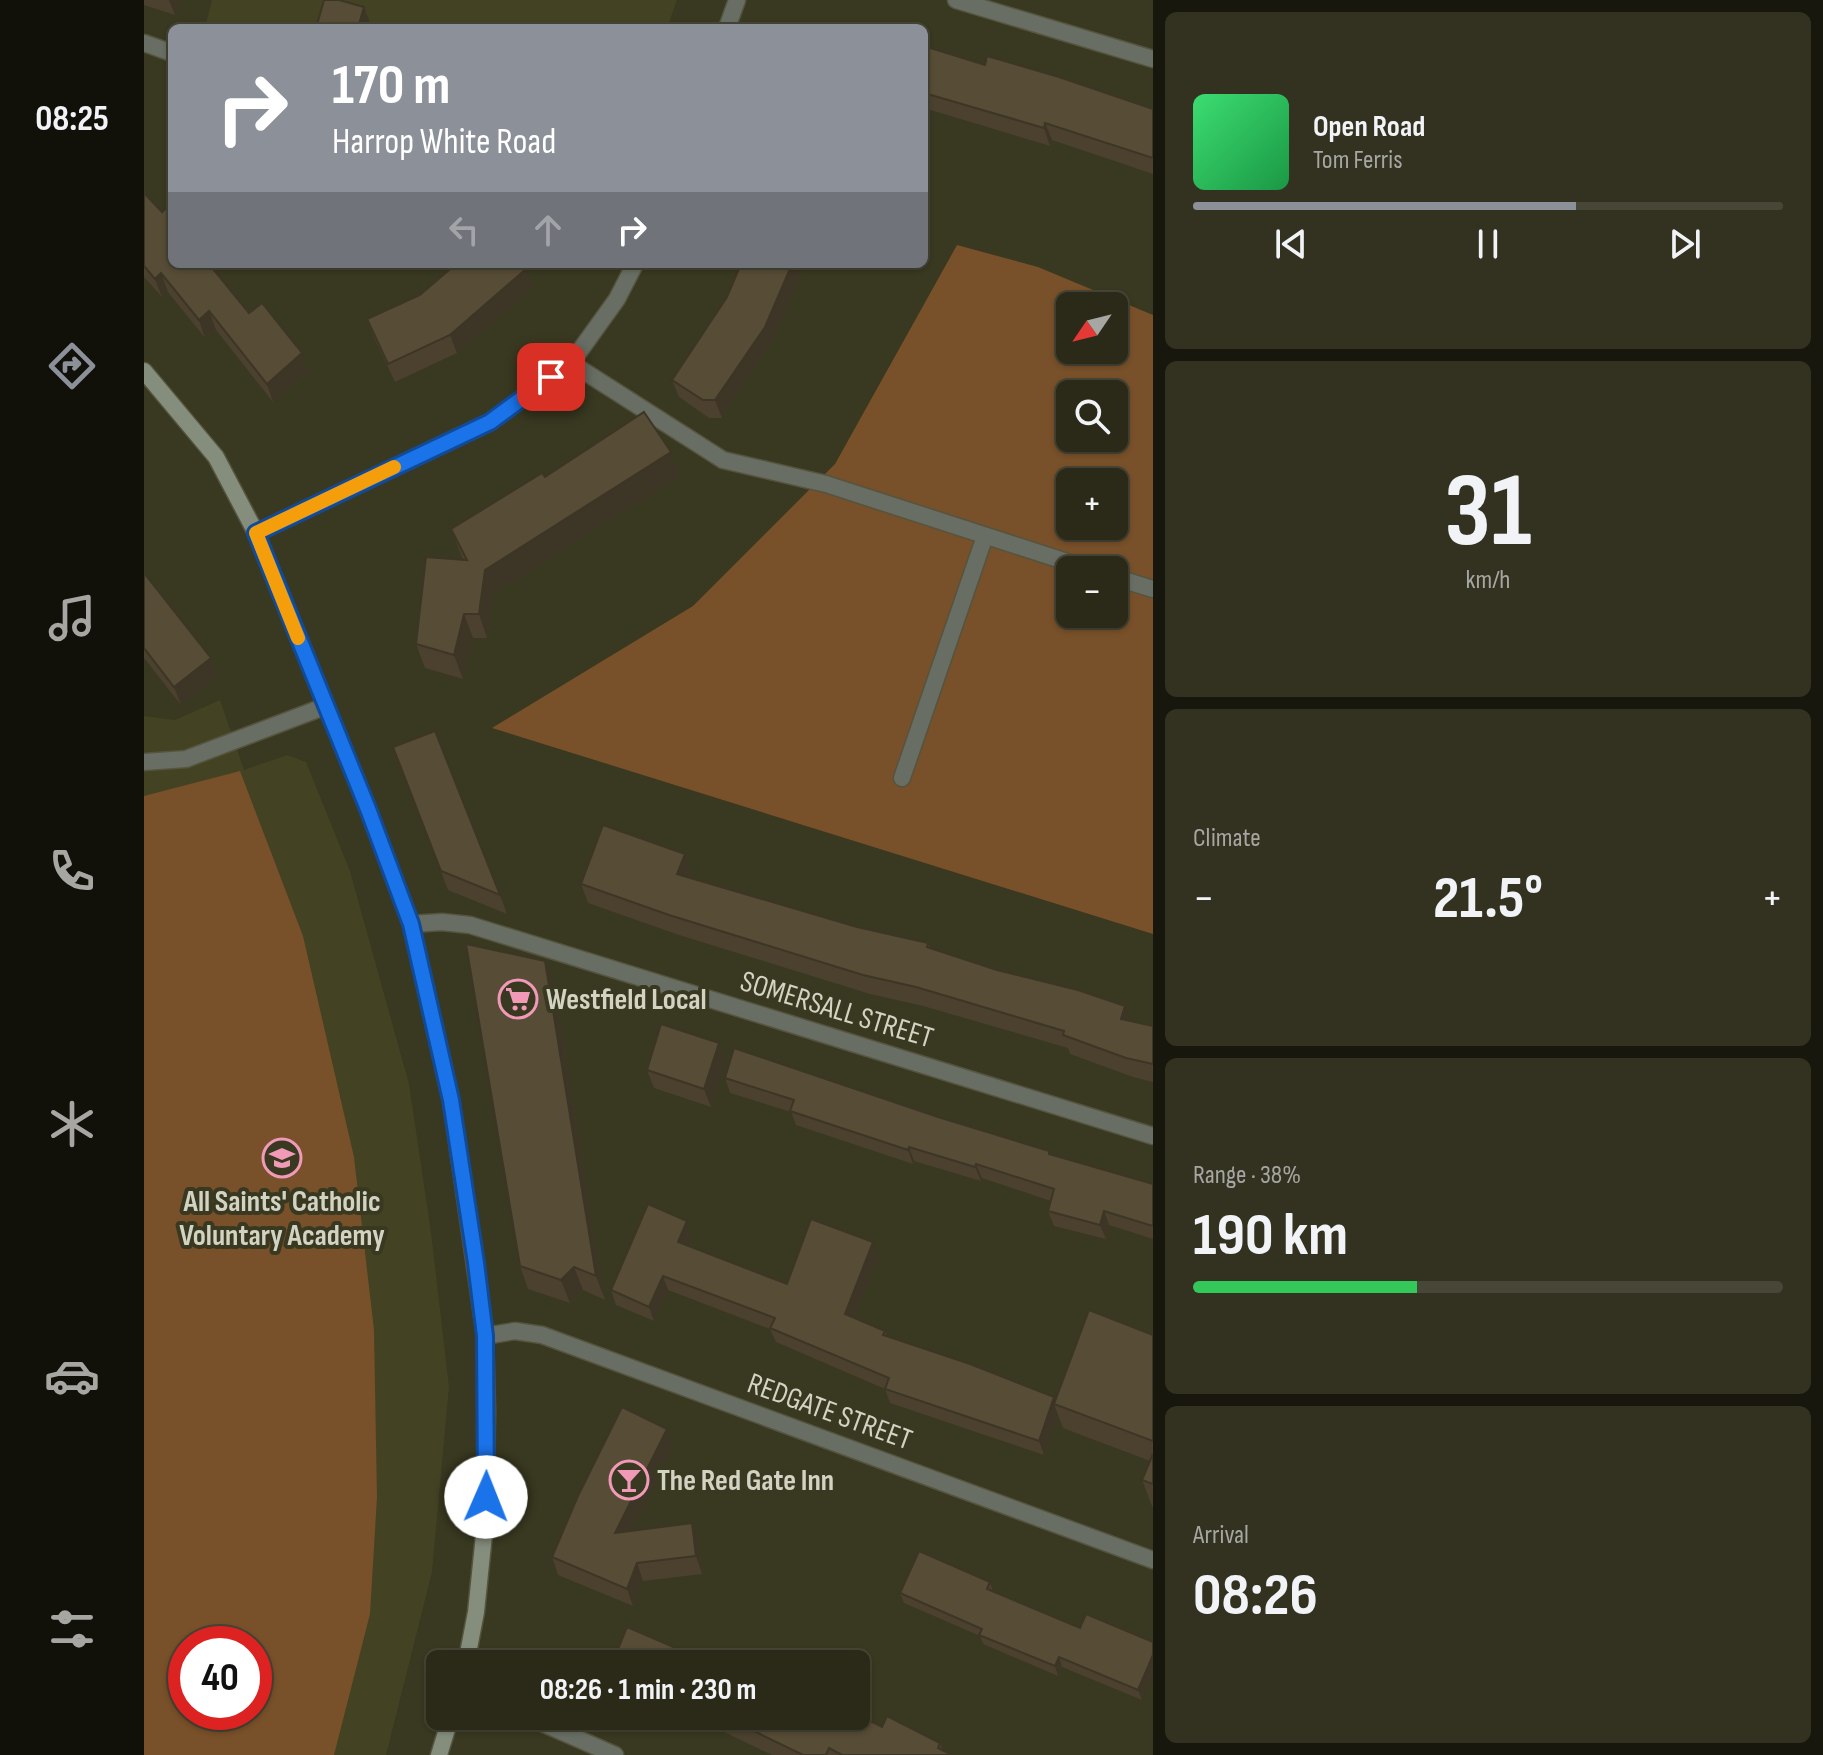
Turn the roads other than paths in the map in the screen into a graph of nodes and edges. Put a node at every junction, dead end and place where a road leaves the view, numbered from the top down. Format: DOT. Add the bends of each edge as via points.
graph roads {
  1 [pos="737,0"];
  2 [pos="956,0"];
  3 [pos="728,24"];
  4 [pos="144,43"];
  5 [pos="168,52"];
  6 [pos="1153,59"];
  7 [pos="633,268"];
  8 [pos="571,363"];
  9 [pos="147,379"];
  10 [pos="256,533"];
  11 [pos="985,536"];
  12 [pos="1056,559"];
  13 [pos="1128,581"];
  14 [pos="1153,589"];
  15 [pos="326,706"];
  16 [pos="144,762"];
  17 [pos="902,778"];
  18 [pos="411,924"];
  19 [pos="1153,1136"];
  20 [pos="485,1336"];
  21 [pos="1153,1560"];
  22 [pos="469,1650"];
  23 [pos="447,1730"];
  24 [pos="558,1730"];
  25 [pos="439,1755"];
  26 [pos="615,1755"];
  1 -- 3 [label="street"];
  2 -- 6 [label="street"];
  4 -- 5 [label="street"];
  7 -- 8 [label="street"];
  8 -- 10 [label="street" via="490,422"];
  8 -- 11 [label="street" via="723,460 826,484"];
  9 -- 10 [label="street" via="216,457"];
  10 -- 15 [label="street"];
  11 -- 12 [label="street"];
  11 -- 17 [label="street"];
  13 -- 14 [label="street"];
  15 -- 16 [label="street" via="186,759"];
  15 -- 18 [label="street"];
  18 -- 19 [label="street, SOMERSALL STREET" via="470,925"];
  18 -- 20 [label="street" via="451,1100"];
  20 -- 21 [label="street, REDGATE STREET" via="515,1331 542,1335"];
  20 -- 22 [label="street" via="485,1525"];
  23 -- 25 [label="street"];
  24 -- 26 [label="street"];
}
